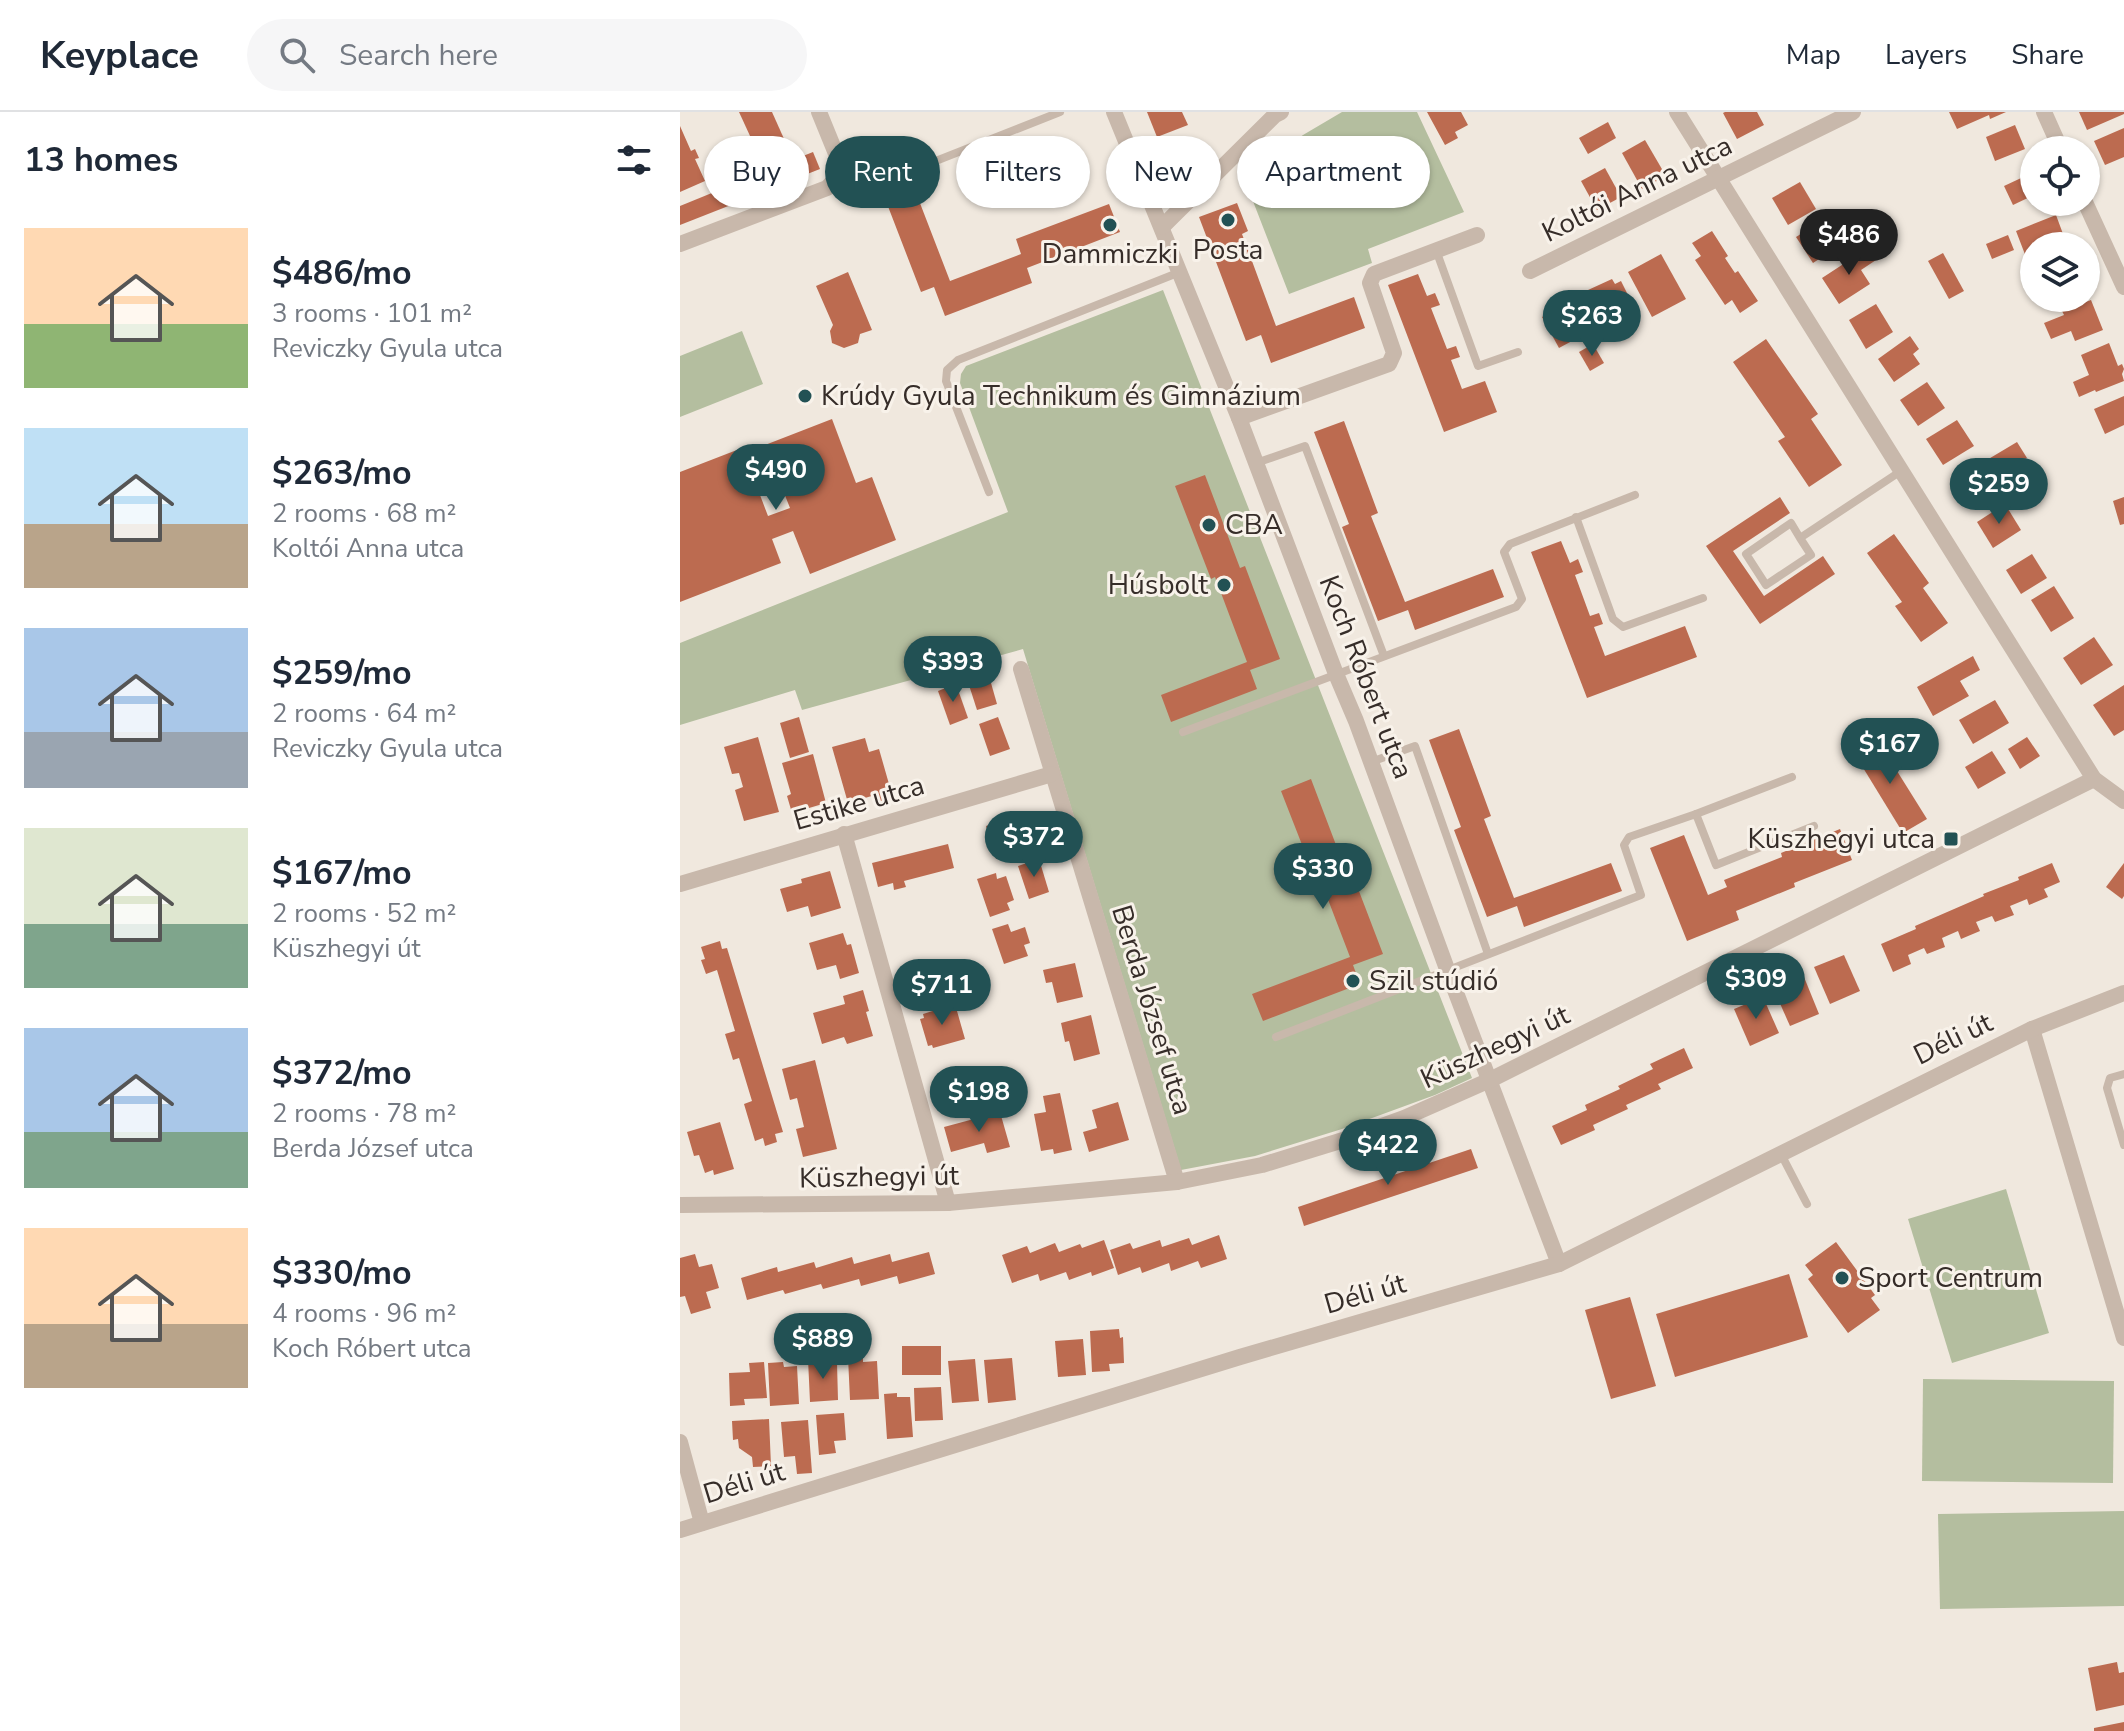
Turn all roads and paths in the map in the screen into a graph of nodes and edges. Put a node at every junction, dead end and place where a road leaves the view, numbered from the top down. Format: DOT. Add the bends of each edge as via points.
graph roads {
  1 [pos="819,112"];
  2 [pos="1060,112"];
  3 [pos="1114,112"];
  4 [pos="1281,112"];
  5 [pos="1677,112"];
  6 [pos="1853,112"];
  7 [pos="2044,112"];
  8 [pos="2055,136"];
  9 [pos="940,159"];
  10 [pos="1718,178"];
  11 [pos="2091,216"];
  12 [pos="1162,227"];
  13 [pos="1477,235"];
  14 [pos="680,244"];
  15 [pos="1436,250"];
  16 [pos="1530,271"];
  17 [pos="1180,272"];
  18 [pos="2124,287"];
  19 [pos="1518,352"];
  20 [pos="1239,418"];
  21 [pos="1256,463"];
  22 [pos="1901,471"];
  23 [pos="989,492"];
  24 [pos="1635,495"];
  25 [pos="1576,517"];
  26 [pos="1800,538"];
  27 [pos="1703,598"];
  28 [pos="1384,656"];
  29 [pos="1021,669"];
  30 [pos="1336,674"];
  31 [pos="1183,732"];
  32 [pos="1371,762"];
  33 [pos="1052,774"];
  34 [pos="1792,777"];
  35 [pos="2094,779"];
  36 [pos="2124,801"];
  37 [pos="1696,814"];
  38 [pos="1814,826"];
  39 [pos="844,834"];
  40 [pos="680,884"];
  41 [pos="1488,954"];
  42 [pos="1447,969"];
  43 [pos="2124,993"];
  44 [pos="2032,1029"];
  45 [pos="1276,1037"];
  46 [pos="2124,1074"];
  47 [pos="1490,1080"];
  48 [pos="2124,1145"];
  49 [pos="1781,1154"];
  50 [pos="1177,1182"];
  51 [pos="948,1203"];
  52 [pos="1807,1204"];
  53 [pos="680,1205"];
  54 [pos="1559,1264"];
  55 [pos="2124,1338"];
  56 [pos="680,1442"];
  57 [pos="702,1523"];
  58 [pos="680,1530"];
  1 -- 14 [label="street" via="839,161 837,178 827,188"];
  2 -- 9 [label="lane"];
  3 -- 12 [label="street, Koch Róbert utca"];
  4 -- 12 [label="street"];
  5 -- 10 [label="street"];
  6 -- 10 [label="street, Koltói Anna utca"];
  7 -- 8 [label="street"];
  10 -- 16 [label="street, Koltói Anna utca"];
  10 -- 22 [label="street"];
  11 -- 18 [label="street"];
  12 -- 17 [label="street, Koch Róbert utca"];
  13 -- 15 [label="street"];
  15 -- 19 [label="lane" via="1478,366"];
  15 -- 20 [label="street" via="1374,274 1370,283 1394,353 1389,364"];
  17 -- 20 [label="street, Koch Róbert utca"];
  17 -- 23 [label="lane" via="958,360 947,370 946,381"];
  20 -- 21 [label="street, Koch Róbert utca"];
  21 -- 28 [label="lane" via="1305,446"];
  21 -- 30 [label="street, Koch Róbert utca"];
  22 -- 26 [label="lane"];
  22 -- 35 [label="street"];
  24 -- 25 [label="lane"];
  25 -- 27 [label="lane" via="1613,619 1623,627"];
  25 -- 28 [label="lane" via="1510,544 1504,552 1522,599 1516,607"];
  26 -- 26 [label="lane" via="1791,523 1746,554 1766,585 1811,555"];
  28 -- 30 [label="lane"];
  29 -- 33 [label="street, Berda József utca"];
  30 -- 31 [label="lane"];
  30 -- 32 [label="street, Koch Róbert utca"];
  32 -- 41 [label="lane" via="1415,746"];
  32 -- 42 [label="street, Koch Róbert utca"];
  33 -- 39 [label="street, Estike utca"];
  33 -- 50 [label="street, Berda József utca"];
  34 -- 37 [label="lane"];
  35 -- 36 [label="street"];
  35 -- 47 [label="street, Küszhegyi út"];
  37 -- 38 [label="lane" via="1716,865"];
  37 -- 41 [label="lane" via="1629,837 1624,845 1641,895"];
  39 -- 40 [label="street, Estike utca"];
  39 -- 51 [label="street"];
  41 -- 42 [label="lane"];
  42 -- 45 [label="lane"];
  42 -- 47 [label="street, Koch Róbert utca"];
  43 -- 44 [label="street, Déli út"];
  44 -- 49 [label="street, Déli út"];
  44 -- 55 [label="street"];
  46 -- 48 [label="lane" via="2110,1078 2107,1088"];
  47 -- 50 [label="street, Küszhegyi út" via="1340,1141 1262,1165"];
  47 -- 54 [label="street, Koch Róbert utca"];
  49 -- 52 [label="lane"];
  49 -- 54 [label="street, Déli út"];
  50 -- 51 [label="street, Küszhegyi út"];
  51 -- 53 [label="street, Küszhegyi út"];
  54 -- 57 [label="street, Déli út"];
  56 -- 57 [label="street"];
  57 -- 58 [label="street, Déli út"];
}
